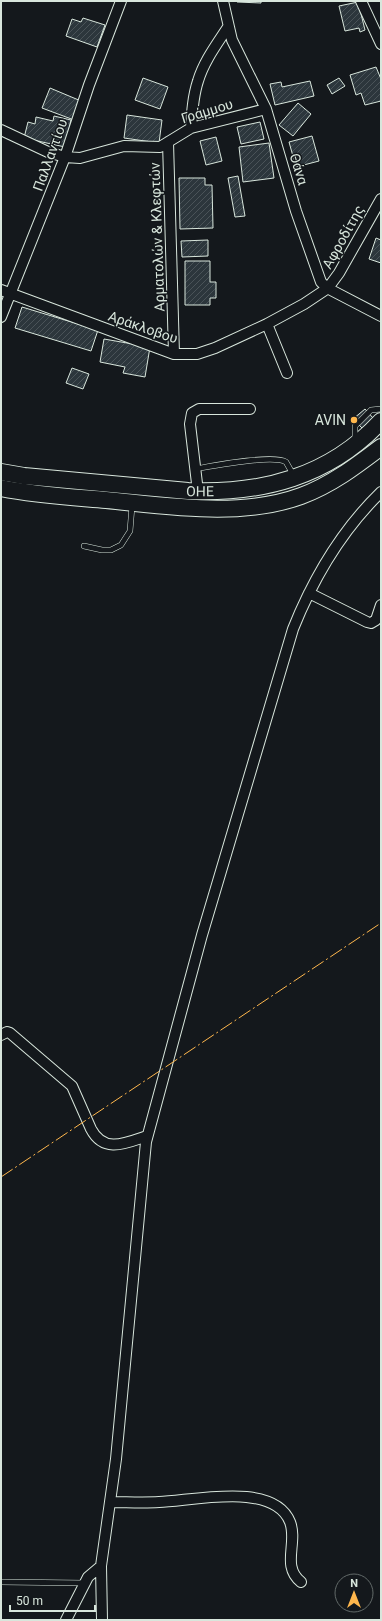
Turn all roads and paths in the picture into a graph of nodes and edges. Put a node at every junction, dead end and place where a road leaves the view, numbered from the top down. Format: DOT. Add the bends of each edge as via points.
graph roads {
  1 [pos="121,1"];
  2 [pos="223,1"];
  3 [pos="361,1"];
  4 [pos="228,27"];
  5 [pos="381,44"];
  6 [pos="266,109"];
  7 [pos="191,128"];
  8 [pos="1,130"];
  9 [pos="168,142"];
  10 [pos="65,157"];
  11 [pos="381,199"];
  12 [pos="328,288"];
  13 [pos="6,292"];
  14 [pos="381,316"];
  15 [pos="1,317"];
  16 [pos="267,324"];
  17 [pos="174,354"];
  18 [pos="286,374"];
  19 [pos="250,409"];
  20 [pos="381,409"];
  21 [pos="381,422"];
  22 [pos="355,445"];
  23 [pos="381,447"];
  24 [pos="195,470"];
  25 [pos="1,472"];
  26 [pos="295,479"];
  27 [pos="1,488"];
  28 [pos="198,492"];
  29 [pos="381,492"];
  30 [pos="133,503"];
  31 [pos="84,546"];
  32 [pos="309,593"];
  33 [pos="381,605"];
  34 [pos="1,1034"];
  35 [pos="147,1136"];
  36 [pos="110,1502"];
  37 [pos="100,1566"];
  38 [pos="1,1582"];
  39 [pos="301,1582"];
  40 [pos="85,1583"];
  41 [pos="66,1620"];
  42 [pos="102,1620"];
  1 -- 10 [label="street, Παλλαντίου"];
  2 -- 4 [label="street, Θάνα"];
  3 -- 5 [label="street"];
  4 -- 6 [label="street, Θάνα"];
  4 -- 7 [label="street" via="209,56 198,81"];
  6 -- 7 [label="street, Γράμμου"];
  6 -- 12 [label="street, Θάνα" via="314,263 321,282"];
  7 -- 9 [label="street, Γράμμου"];
  8 -- 10 [label="street, Γράμμου" via="43,150"];
  9 -- 10 [label="street, Γράμμου" via="160,147 124,146 84,157"];
  9 -- 17 [label="street, Αρματολών & Κλεφτών"];
  10 -- 13 [label="street, Παλλαντίου"];
  11 -- 12 [label="street, Αφροδίτης"];
  12 -- 14 [label="street, Θάνα"];
  12 -- 16 [label="street, Αράκλοβου"];
  13 -- 15 [label="street, Παλλαντίου"];
  13 -- 17 [label="street, Αράκλοβου"];
  16 -- 17 [label="street, Αράκλοβου" via="201,353"];
  16 -- 18 [label="street"];
  19 -- 24 [label="street" via="199,409 192,413 190,424"];
  20 -- 22 [label="lane" via="371,410 355,426"];
  21 -- 22 [label="main road, ΟΗΕ"];
  22 -- 26 [label="main road, ΟΗΕ" via="326,464"];
  23 -- 30 [label="main road, ΟΗΕ" via="335,480 301,496 282,501 224,508"];
  24 -- 26 [label="lane" via="223,464 277,459 286,462"];
  24 -- 28 [label="street"];
  25 -- 28 [label="main road, ΟΗΕ"];
  26 -- 28 [label="main road, ΟΗΕ" via="261,487"];
  27 -- 30 [label="main road, ΟΗΕ"];
  29 -- 32 [label="street" via="344,535"];
  30 -- 31 [label="lane" via="130,531 121,545 112,550"];
  32 -- 33 [label="street" via="369,622 376,620"];
  32 -- 35 [label="street" via="281,664"];
  34 -- 35 [label="street" via="10,1033 72,1086 94,1136 100,1141 114,1145"];
  35 -- 36 [label="street"];
  36 -- 37 [label="street"];
  36 -- 39 [label="street" via="160,1502 238,1496 272,1504 285,1514 289,1521 293,1540 290,1564 293,1573"];
  37 -- 40 [label="street"];
  37 -- 42 [label="street"];
  38 -- 40 [label="lane"];
  40 -- 41 [label="street"];
}
